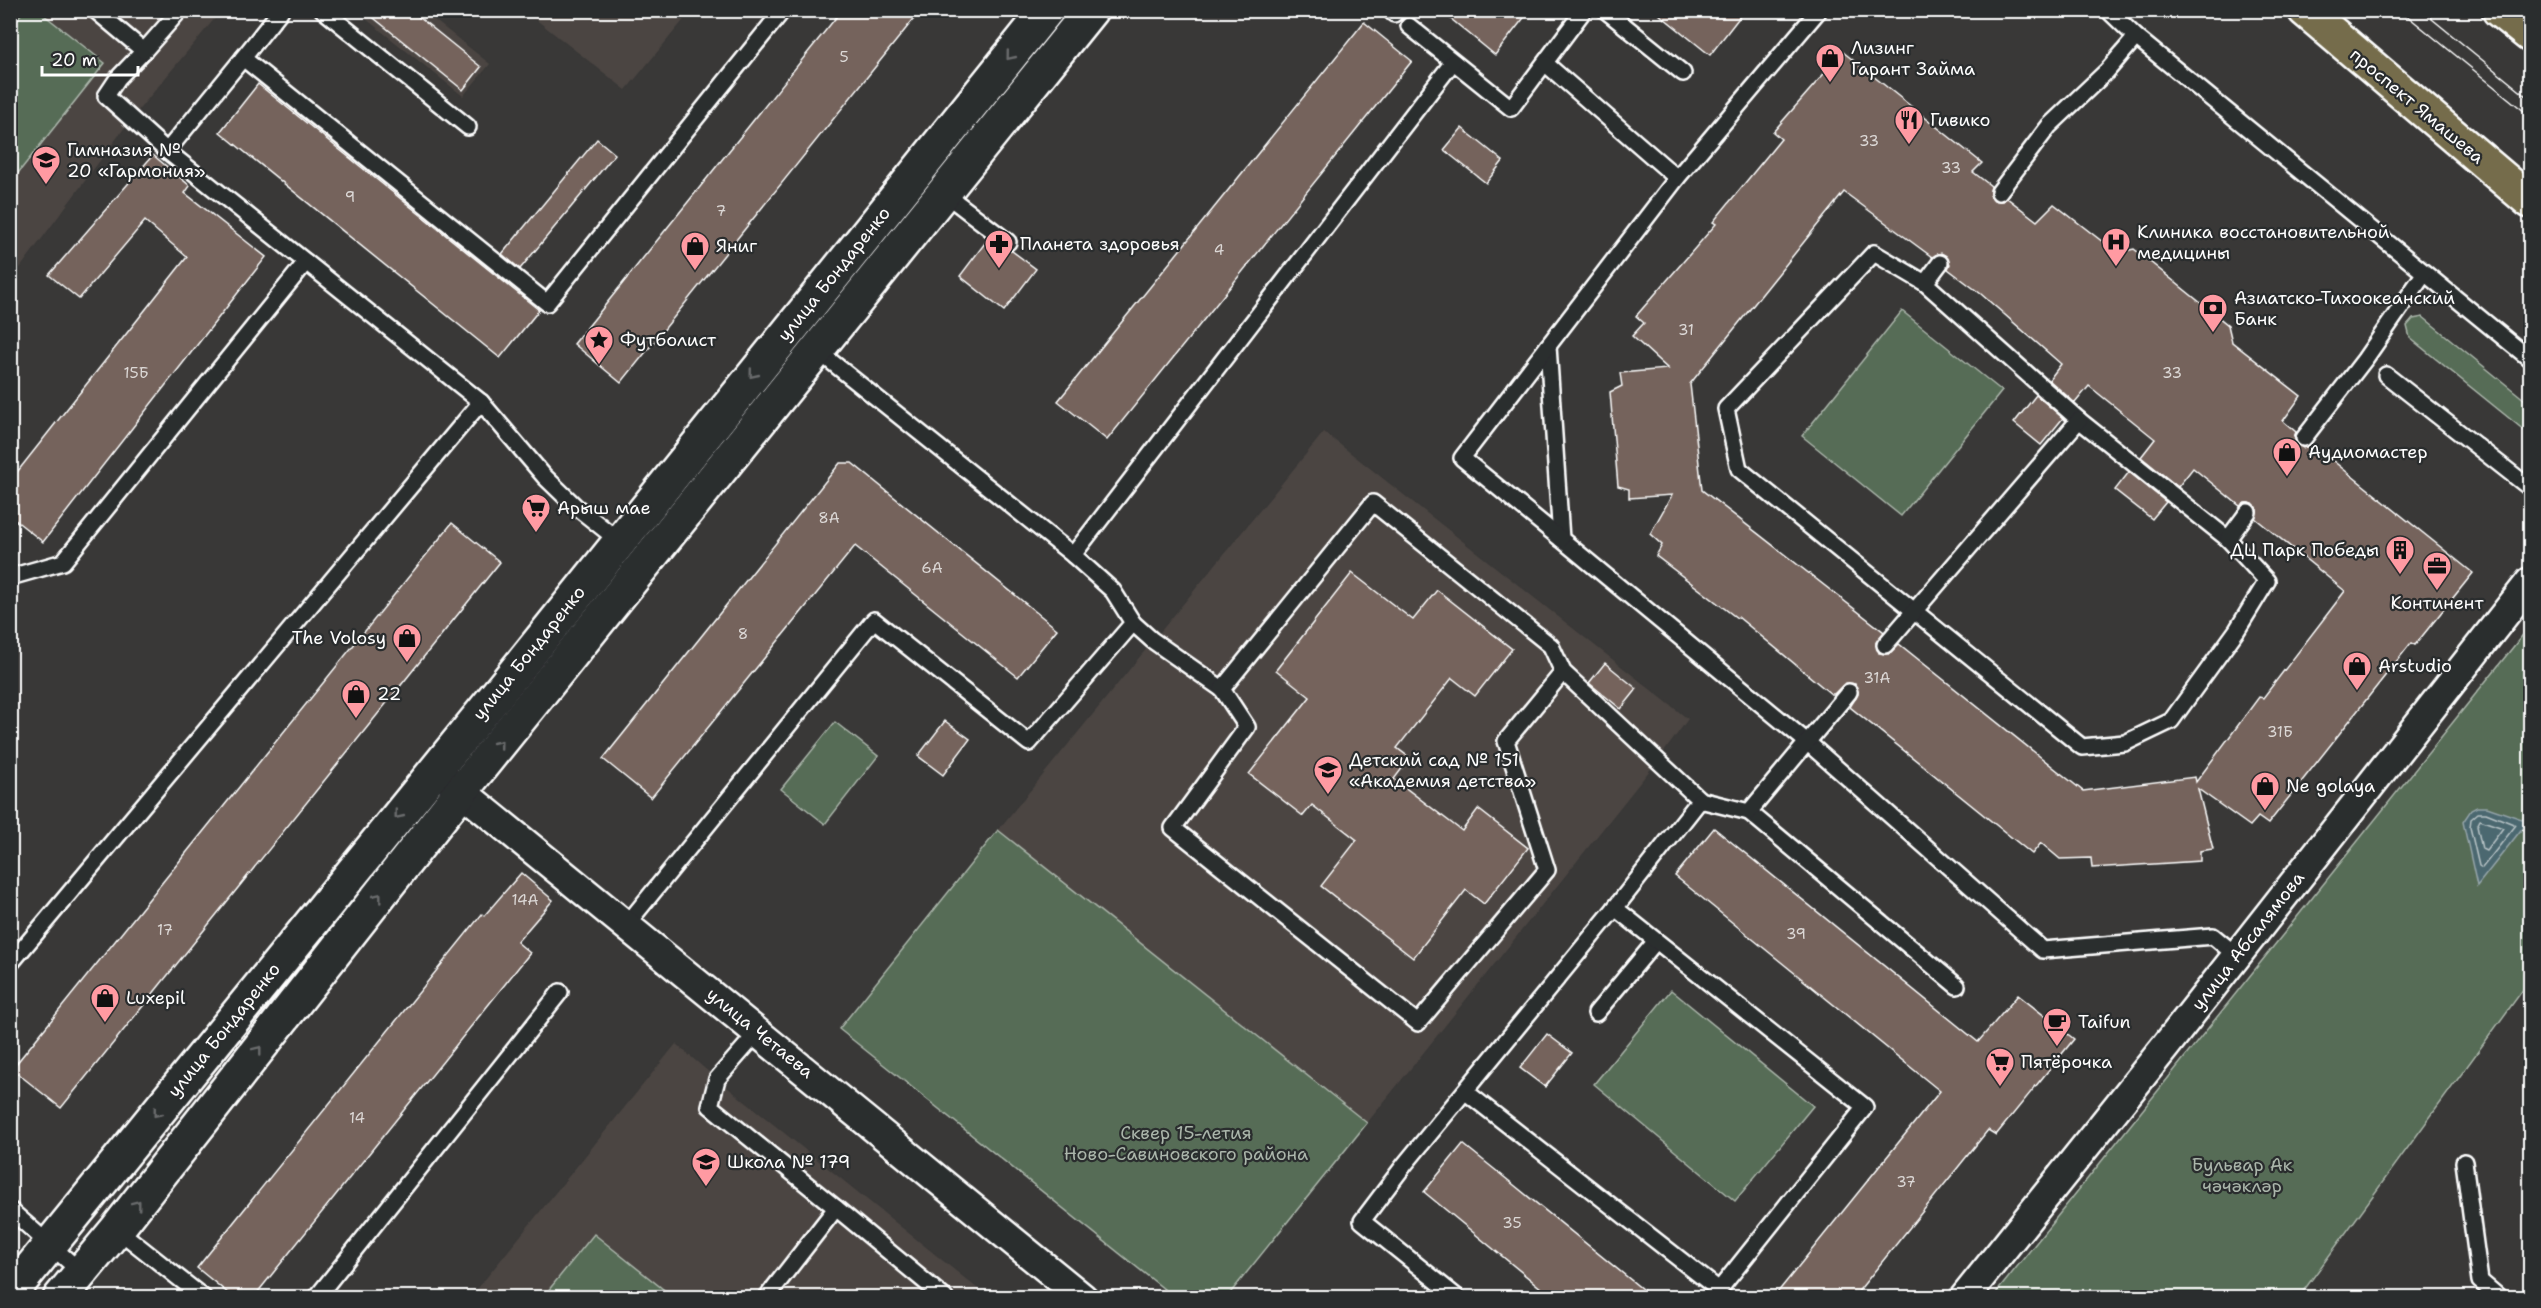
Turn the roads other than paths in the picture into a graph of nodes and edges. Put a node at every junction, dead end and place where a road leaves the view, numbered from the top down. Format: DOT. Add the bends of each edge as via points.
graph roads {
  1 [pos="95,10"];
  2 [pos="180,10"];
  3 [pos="281,10"];
  4 [pos="323,10"];
  5 [pos="783,10"];
  6 [pos="1047,10"];
  7 [pos="1091,10"];
  8 [pos="1584,10"];
  9 [pos="1605,10"];
  10 [pos="1819,10"];
  11 [pos="2108,10"];
  12 [pos="2305,10"];
  13 [pos="2499,10"];
  14 [pos="1409,26"];
  15 [pos="2530,35"];
  16 [pos="2136,37"];
  17 [pos="144,51"];
  18 [pos="243,58"];
  19 [pos="1453,62"];
  20 [pos="1546,64"];
  21 [pos="1683,73"];
  22 [pos="468,127"];
  23 [pos="167,151"];
  24 [pos="1677,178"];
  25 [pos="1999,192"];
  26 [pos="944,194"];
  27 [pos="2530,201"];
  28 [pos="1008,242"];
  29 [pos="306,262"];
  30 [pos="1940,263"];
  31 [pos="2424,274"];
  32 [pos="1925,283"];
  33 [pos="1548,346"];
  34 [pos="818,351"];
  35 [pos="2530,359"];
  36 [pos="2386,375"];
  37 [pos="481,402"];
  38 [pos="2079,420"];
  39 [pos="2304,438"];
  40 [pos="2530,488"];
  41 [pos="2248,512"];
  42 [pos="1561,539"];
  43 [pos="2228,539"];
  44 [pos="619,540"];
  45 [pos="1073,555"];
  46 [pos="645,564"];
  47 [pos="10,580"];
  48 [pos="2530,582"];
  49 [pos="1914,612"];
  50 [pos="1133,623"];
  51 [pos="1885,645"];
  52 [pos="1563,672"];
  53 [pos="1222,689"];
  54 [pos="1849,692"];
  55 [pos="1807,742"];
  56 [pos="435,769"];
  57 [pos="462,790"];
  58 [pos="1700,800"];
  59 [pos="1749,812"];
  60 [pos="1615,908"];
  61 [pos="627,924"];
  62 [pos="1656,941"];
  63 [pos="2237,956"];
  64 [pos="10,964"];
  65 [pos="1957,986"];
  66 [pos="560,992"];
  67 [pos="1596,1013"];
  68 [pos="758,1032"];
  69 [pos="1466,1092"];
  70 [pos="2464,1162"];
  71 [pos="836,1208"];
  72 [pos="10,1210"];
  73 [pos="117,1229"];
  74 [pos="49,1246"];
  75 [pos="81,1272"];
  76 [pos="10,1294"];
  77 [pos="60,1298"];
  78 [pos="204,1298"];
  79 [pos="316,1298"];
  80 [pos="766,1298"];
  81 [pos="945,1298"];
  82 [pos="1083,1298"];
  83 [pos="1458,1298"];
  84 [pos="1964,1298"];
  85 [pos="2500,1298"];
  1 -- 17 [label="lane"];
  2 -- 17 [label="lane"];
  3 -- 18 [label="lane"];
  4 -- 22 [label="lane"];
  5 -- 18 [label="lane" via="547,303"];
  6 -- 44 [label="street, улица Бондаренко, one-way"];
  7 -- 26 [label="street, улица Бондаренко"];
  8 -- 20 [label="lane"];
  9 -- 21 [label="lane"];
  10 -- 24 [label="lane"];
  11 -- 16 [label="lane"];
  12 -- 27 [label="main road, проспект Ямашева"];
  13 -- 15 [label="main road"];
  14 -- 19 [label="lane"];
  16 -- 25 [label="lane" via="2107,71 2049,126"];
  16 -- 31 [label="lane"];
  17 -- 23 [label="lane" via="106,96"];
  18 -- 23 [label="lane"];
  19 -- 20 [label="lane" via="1511,108"];
  19 -- 45 [label="lane"];
  20 -- 24 [label="lane"];
  23 -- 29 [label="lane"];
  24 -- 33 [label="lane"];
  26 -- 28 [label="lane"];
  26 -- 34 [label="street, улица Бондаренко"];
  29 -- 37 [label="lane"];
  29 -- 47 [label="lane" via="63,562"];
  30 -- 32 [label="lane"];
  31 -- 35 [label="lane"];
  31 -- 39 [label="lane"];
  32 -- 38 [label="lane"];
  32 -- 49 [label="lane" via="1874,253 1726,409 1739,469"];
  33 -- 42 [label="lane"];
  33 -- 42 [label="lane" via="1462,458"];
  34 -- 45 [label="lane"];
  34 -- 46 [label="street, улица Бондаренко"];
  36 -- 40 [label="lane"];
  37 -- 44 [label="lane" via="544,477"];
  37 -- 64 [label="lane"];
  38 -- 43 [label="lane"];
  38 -- 49 [label="lane"];
  41 -- 43 [label="lane"];
  42 -- 55 [label="lane"];
  43 -- 49 [label="lane" via="2267,581 2171,721 2125,743 2082,747"];
  44 -- 46 [label="lane"];
  44 -- 56 [label="street, улица Бондаренко"];
  45 -- 50 [label="lane" via="1113,591"];
  57 -- 46 [label="street, улица Бондаренко, one-way"];
  48 -- 63 [label="street, улица Абсалямова"];
  49 -- 51 [label="lane"];
  50 -- 53 [label="lane"];
  50 -- 61 [label="lane" via="1029,743 874,620"];
  52 -- 53 [label="lane" via="1551,646 1373,503"];
  52 -- 53 [label="lane" via="1506,741 1547,870 1418,1023 1173,828 1247,727"];
  52 -- 58 [label="lane"];
  54 -- 55 [label="lane"];
  55 -- 59 [label="lane"];
  55 -- 63 [label="lane" via="2043,950 2213,936"];
  56 -- 57 [label="street, улица Четаева"];
  56 -- 74 [label="street, улица Бондаренко, one-way"];
  57 -- 61 [label="street, улица Четаева"];
  73 -- 57 [label="street, улица Бондаренко, one-way"];
  58 -- 59 [label="lane"];
  58 -- 60 [label="lane"];
  59 -- 65 [label="lane"];
  60 -- 62 [label="lane"];
  60 -- 69 [label="lane"];
  61 -- 68 [label="street, улица Четаева"];
  62 -- 67 [label="lane"];
  62 -- 69 [label="lane" via="1865,1107 1719,1290"];
  63 -- 84 [label="street, улица Абсалямова"];
  66 -- 79 [label="lane"];
  68 -- 71 [label="lane" via="717,1078 710,1106"];
  68 -- 82 [label="street, улица Четаева"];
  69 -- 83 [label="lane" via="1362,1221"];
  70 -- 85 [label="lane" via="2480,1281"];
  71 -- 80 [label="lane"];
  71 -- 81 [label="lane"];
  72 -- 74 [label="lane"];
  73 -- 75 [label="street, улица Бондаренко"];
  73 -- 78 [label="lane"];
  74 -- 75 [label="lane"];
  74 -- 76 [label="street, улица Бондаренко"];
  75 -- 77 [label="street, улица Бондаренко"];
}
